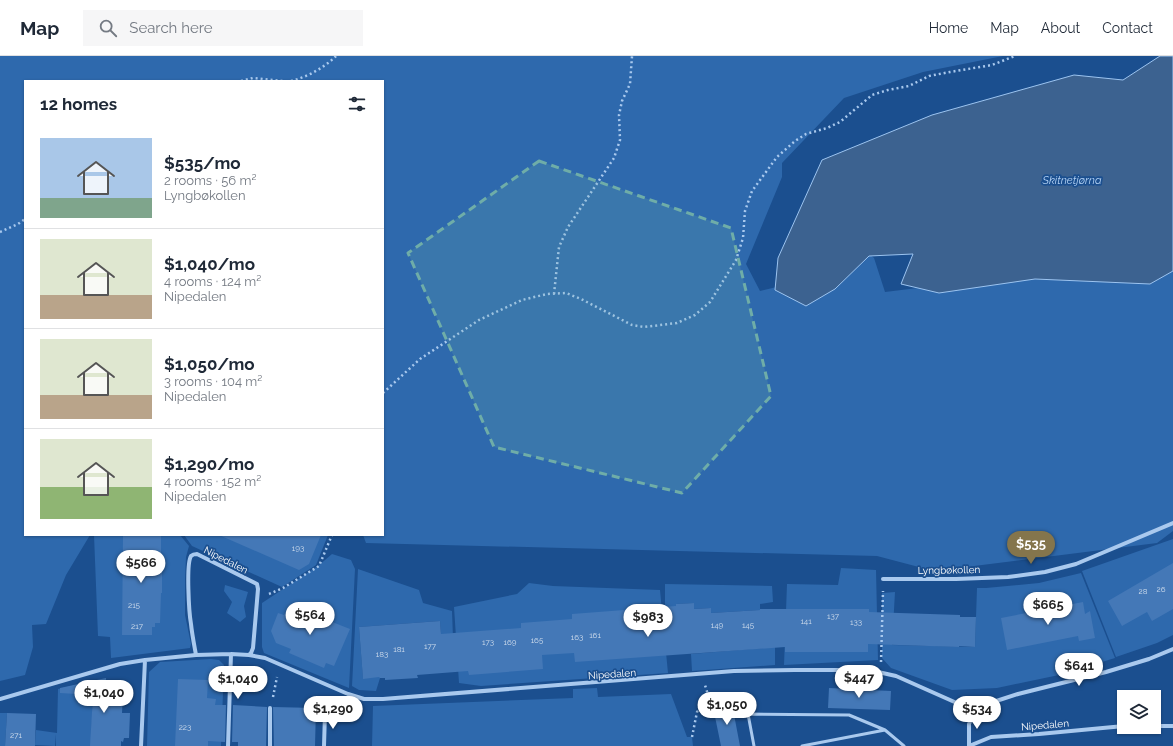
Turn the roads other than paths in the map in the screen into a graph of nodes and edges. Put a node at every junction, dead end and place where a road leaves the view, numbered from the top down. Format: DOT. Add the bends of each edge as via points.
graph roads {
  1 [pos="1173,523"];
  2 [pos="883,579"];
  3 [pos="1173,649"];
  4 [pos="231,654"];
  5 [pos="196,655"];
  6 [pos="249,655"];
  7 [pos="145,660"];
  8 [pos="0,699"];
  9 [pos="270,708"];
  10 [pos="977,710"];
  11 [pos="325,713"];
  12 [pos="1161,726"];
  13 [pos="1173,726"];
  14 [pos="1117,727"];
  15 [pos="885,730"];
  16 [pos="141,746"];
  17 [pos="228,746"];
  18 [pos="270,746"];
  19 [pos="324,746"];
  20 [pos="754,746"];
  21 [pos="802,746"];
  22 [pos="904,746"];
  23 [pos="969,746"];
  1 -- 2 [label="street, Lyngbøkollen" via="1076,564 1046,572 956,580"];
  3 -- 10 [label="street" via="1106,672 1018,694 984,705"];
  4 -- 5 [label="street, Nipedalen"];
  4 -- 6 [label="street, Nipedalen"];
  4 -- 17 [label="street"];
  5 -- 6 [label="street, Nipedalen" via="189,590 189,561 194,554 257,584 253,648"];
  5 -- 7 [label="street, Nipedalen"];
  6 -- 10 [label="street, Nipedalen" via="265,658 364,699 734,672 855,670 896,676"];
  7 -- 8 [label="street, Nipedalen" via="120,664"];
  7 -- 16 [label="street"];
  9 -- 18 [label="street"];
  10 -- 23 [label="street" via="969,724"];
  11 -- 19 [label="street"];
  12 -- 13 [label="street"];
  14 -- 23 [label="street, Nipedalen" via="991,737"];
  15 -- 20 [label="lane" via="849,715 748,714"];
  15 -- 21 [label="lane"];
  15 -- 22 [label="lane"];
}
